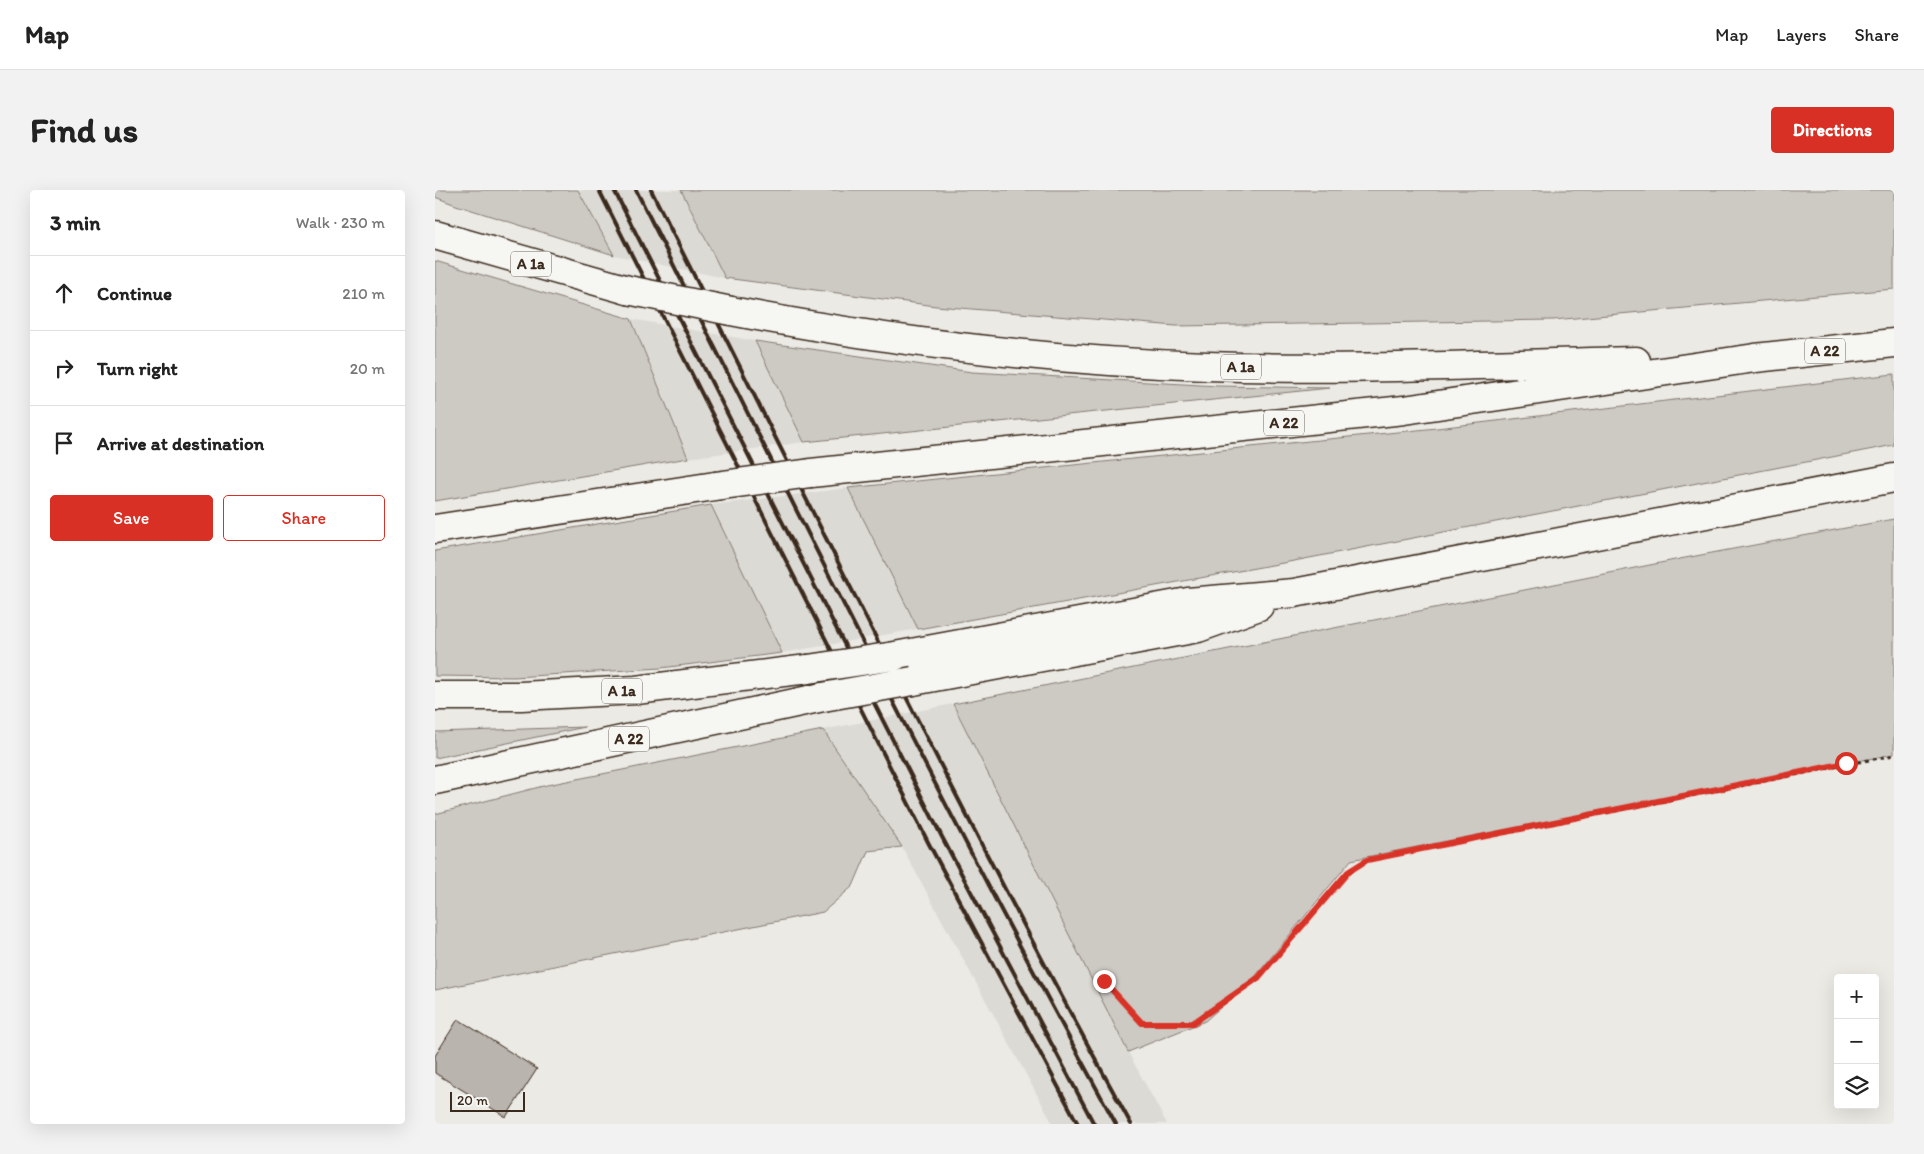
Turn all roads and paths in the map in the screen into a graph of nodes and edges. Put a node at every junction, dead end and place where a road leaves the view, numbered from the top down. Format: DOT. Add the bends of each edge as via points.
graph roads {
  1 [pos="435,235"];
  2 [pos="1894,343"];
  3 [pos="1755,358"];
  4 [pos="1894,478"];
  5 [pos="435,529"];
  6 [pos="1294,593"];
  7 [pos="435,696"];
  8 [pos="1894,754"];
  9 [pos="435,780"];
  10 [pos="1104,981"];
  1 -- 3 [label="highway, A 1a, bridge" via="628,290 731,311 868,334 1108,361 1207,366 1371,367"];
  2 -- 3 [label="highway, A 22"];
  3 -- 5 [label="highway, A 22, bridge" via="1404,410 811,473"];
  4 -- 6 [label="highway, A 22"];
  6 -- 7 [label="highway, A 1a, bridge" via="1188,602 895,656 636,690 521,696"];
  6 -- 9 [label="highway, A 22, bridge" via="1198,628 823,697"];
  8 -- 10 [label="path" via="1367,860 1348,872 1258,978 1193,1023 1142,1023"];
}
